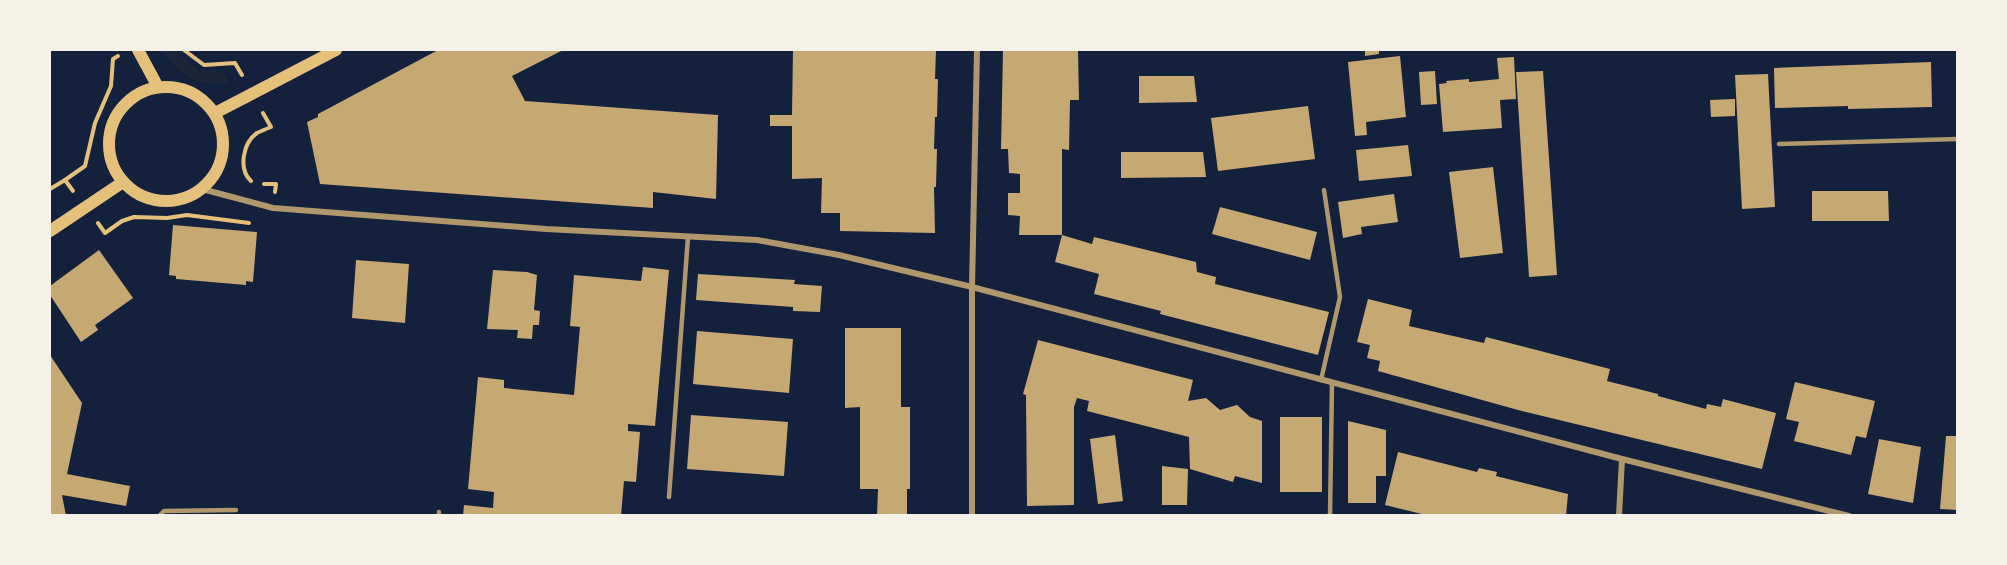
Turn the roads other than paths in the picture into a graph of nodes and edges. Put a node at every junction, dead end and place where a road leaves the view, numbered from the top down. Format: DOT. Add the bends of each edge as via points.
graph roads {
  1 [pos="138,50"];
  2 [pos="336,50"];
  3 [pos="977,50"];
  4 [pos="158,87"];
  5 [pos="215,113"];
  6 [pos="1958,139"];
  7 [pos="1779,144"];
  8 [pos="123,182"];
  9 [pos="202,189"];
  10 [pos="1324,190"];
  11 [pos="50,231"];
  12 [pos="688,237"];
  13 [pos="972,287"];
  14 [pos="1321,380"];
  15 [pos="1332,383"];
  16 [pos="1622,459"];
  17 [pos="669,497"];
  18 [pos="236,510"];
  19 [pos="159,516"];
  20 [pos="972,516"];
  21 [pos="1330,516"];
  22 [pos="1619,516"];
  23 [pos="1849,516"];
  1 -- 4 [label="main road"];
  2 -- 5 [label="main road"];
  3 -- 13 [label="street"];
  4 -- 5 [label="main road" via="177,87 195,93"];
  4 -- 8 [label="main road" via="128,101 110,129 109,152"];
  5 -- 9 [label="main road" via="223,132 224,153 216,173"];
  6 -- 7 [label="lane"];
  8 -- 9 [label="main road" via="144,196 168,201 180,200"];
  8 -- 11 [label="main road"];
  9 -- 12 [label="street" via="273,208"];
  10 -- 14 [label="lane" via="1340,297"];
  12 -- 13 [label="street" via="757,240"];
  12 -- 17 [label="lane"];
  13 -- 14 [label="street"];
  13 -- 20 [label="street"];
  14 -- 15 [label="street"];
  15 -- 16 [label="street"];
  15 -- 21 [label="lane"];
  16 -- 22 [label="street"];
  16 -- 23 [label="street"];
  18 -- 19 [label="lane" via="164,511"];
}
